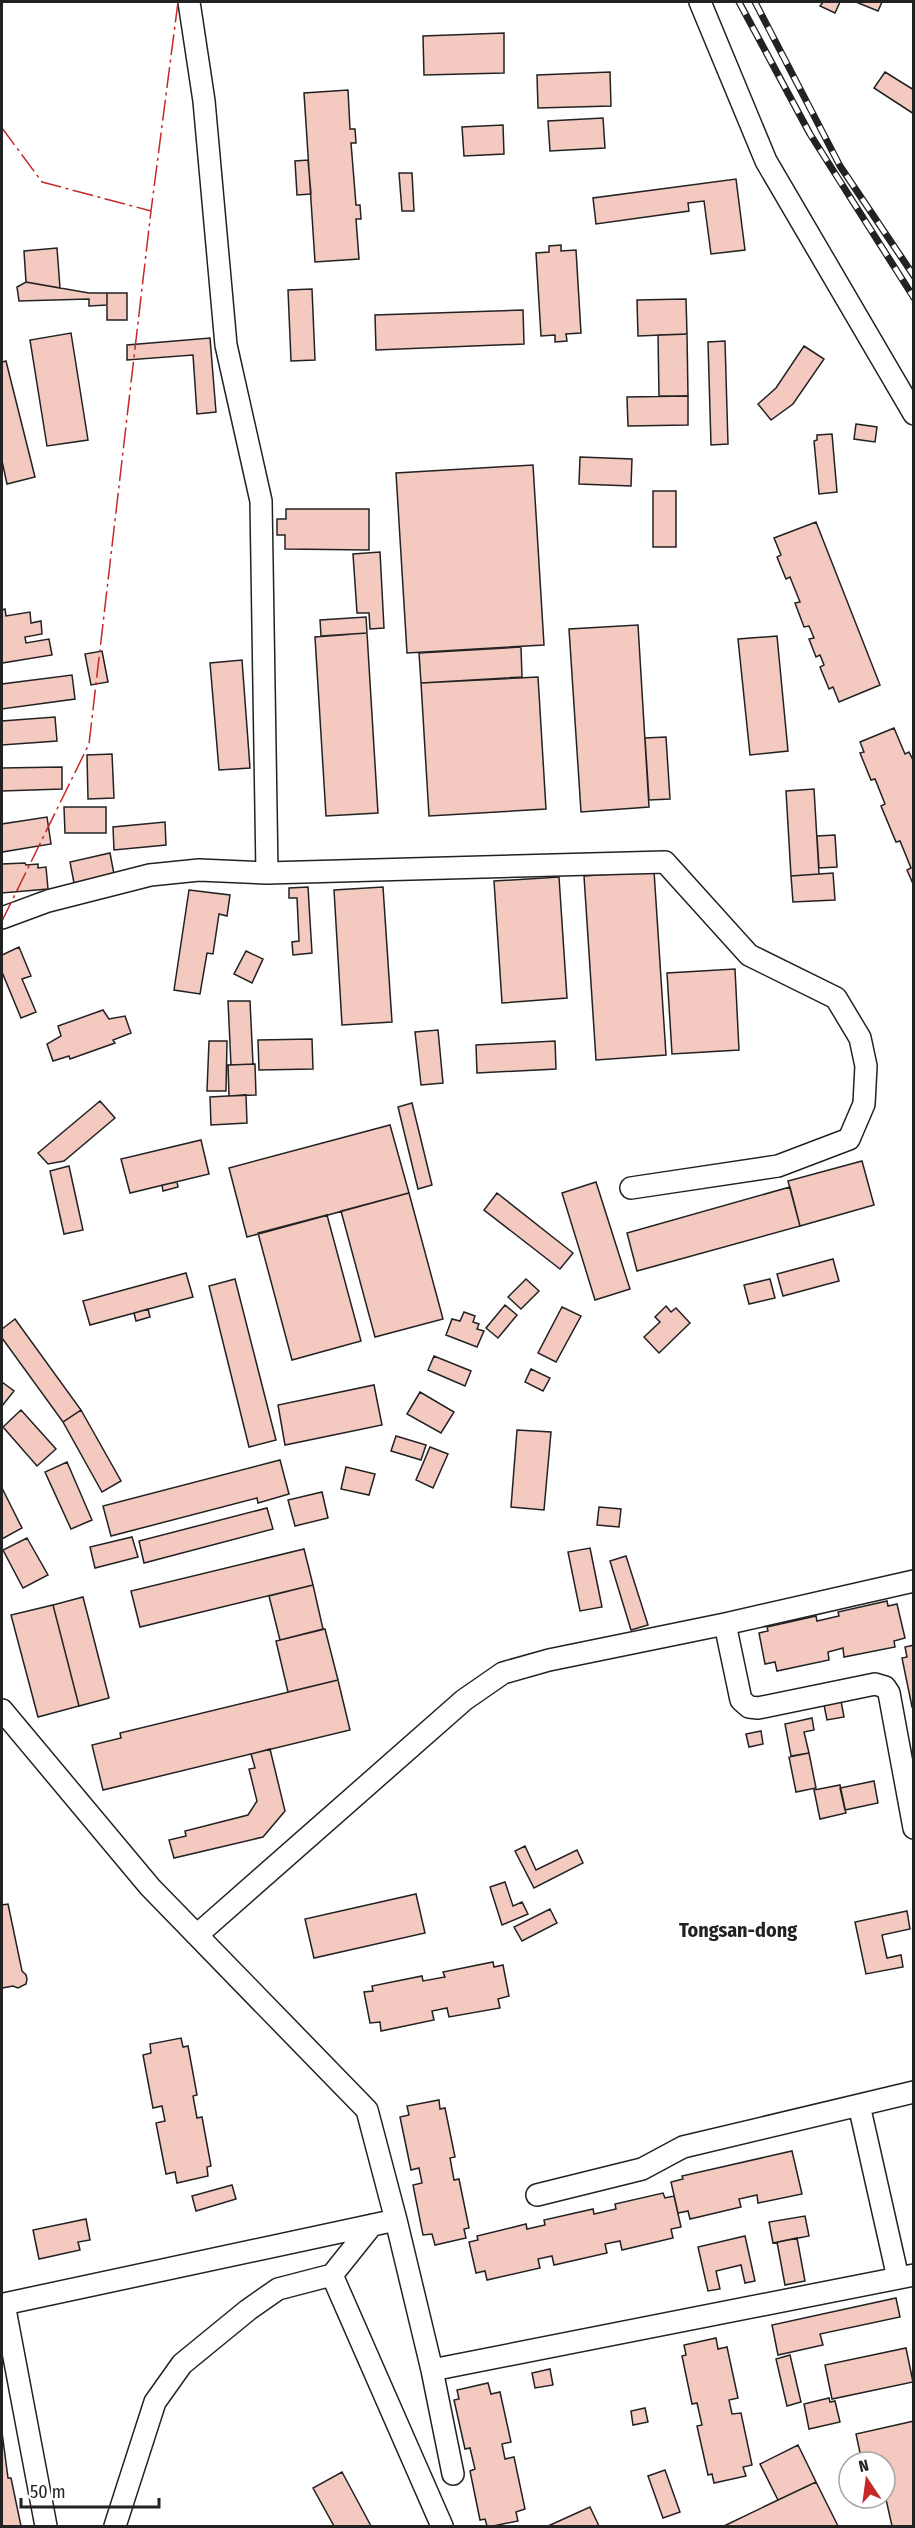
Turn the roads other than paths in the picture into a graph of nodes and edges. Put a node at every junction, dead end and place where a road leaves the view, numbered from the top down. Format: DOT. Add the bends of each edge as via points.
graph roads {
  1 [pos="189,2"];
  2 [pos="700,2"];
  3 [pos="914,414"];
  4 [pos="267,873"];
  5 [pos="2,918"];
  6 [pos="632,1188"];
  7 [pos="914,1581"];
  8 [pos="725,1624"];
  9 [pos="2,1710"];
  10 [pos="914,1828"];
  11 [pos="197,1935"];
  12 [pos="914,2092"];
  13 [pos="859,2105"];
  14 [pos="537,2195"];
  15 [pos="396,2220"];
  16 [pos="372,2225"];
  17 [pos="332,2275"];
  18 [pos="906,2276"];
  19 [pos="3,2296"];
  20 [pos="432,2370"];
  21 [pos="453,2474"];
  22 [pos="119,2521"];
  23 [pos="46,2526"];
  24 [pos="442,2526"];
  1 -- 4 [label="street" via="204,101 226,345 261,501"];
  2 -- 3 [label="street" via="766,161"];
  4 -- 5 [label="street" via="199,870 150,874"];
  4 -- 6 [label="street" via="665,862 749,955 836,998 860,1038 866,1066 864,1104 849,1139 778,1167"];
  7 -- 8 [label="street"];
  8 -- 10 [label="street" via="741,1701 749,1707 875,1684 885,1687"];
  8 -- 11 [label="street" via="503,1673 464,1700"];
  9 -- 11 [label="street" via="150,1887"];
  11 -- 15 [label="street" via="367,2110"];
  12 -- 13 [label="street"];
  13 -- 14 [label="street" via="683,2147 642,2169"];
  13 -- 18 [label="street"];
  15 -- 16 [label="street"];
  15 -- 20 [label="street"];
  16 -- 17 [label="street"];
  16 -- 19 [label="street"];
  17 -- 22 [label="street" via="278,2289 182,2364 155,2402"];
  17 -- 24 [label="street"];
  18 -- 20 [label="street"];
  19 -- 23 [label="street"];
  20 -- 21 [label="street"];
}
